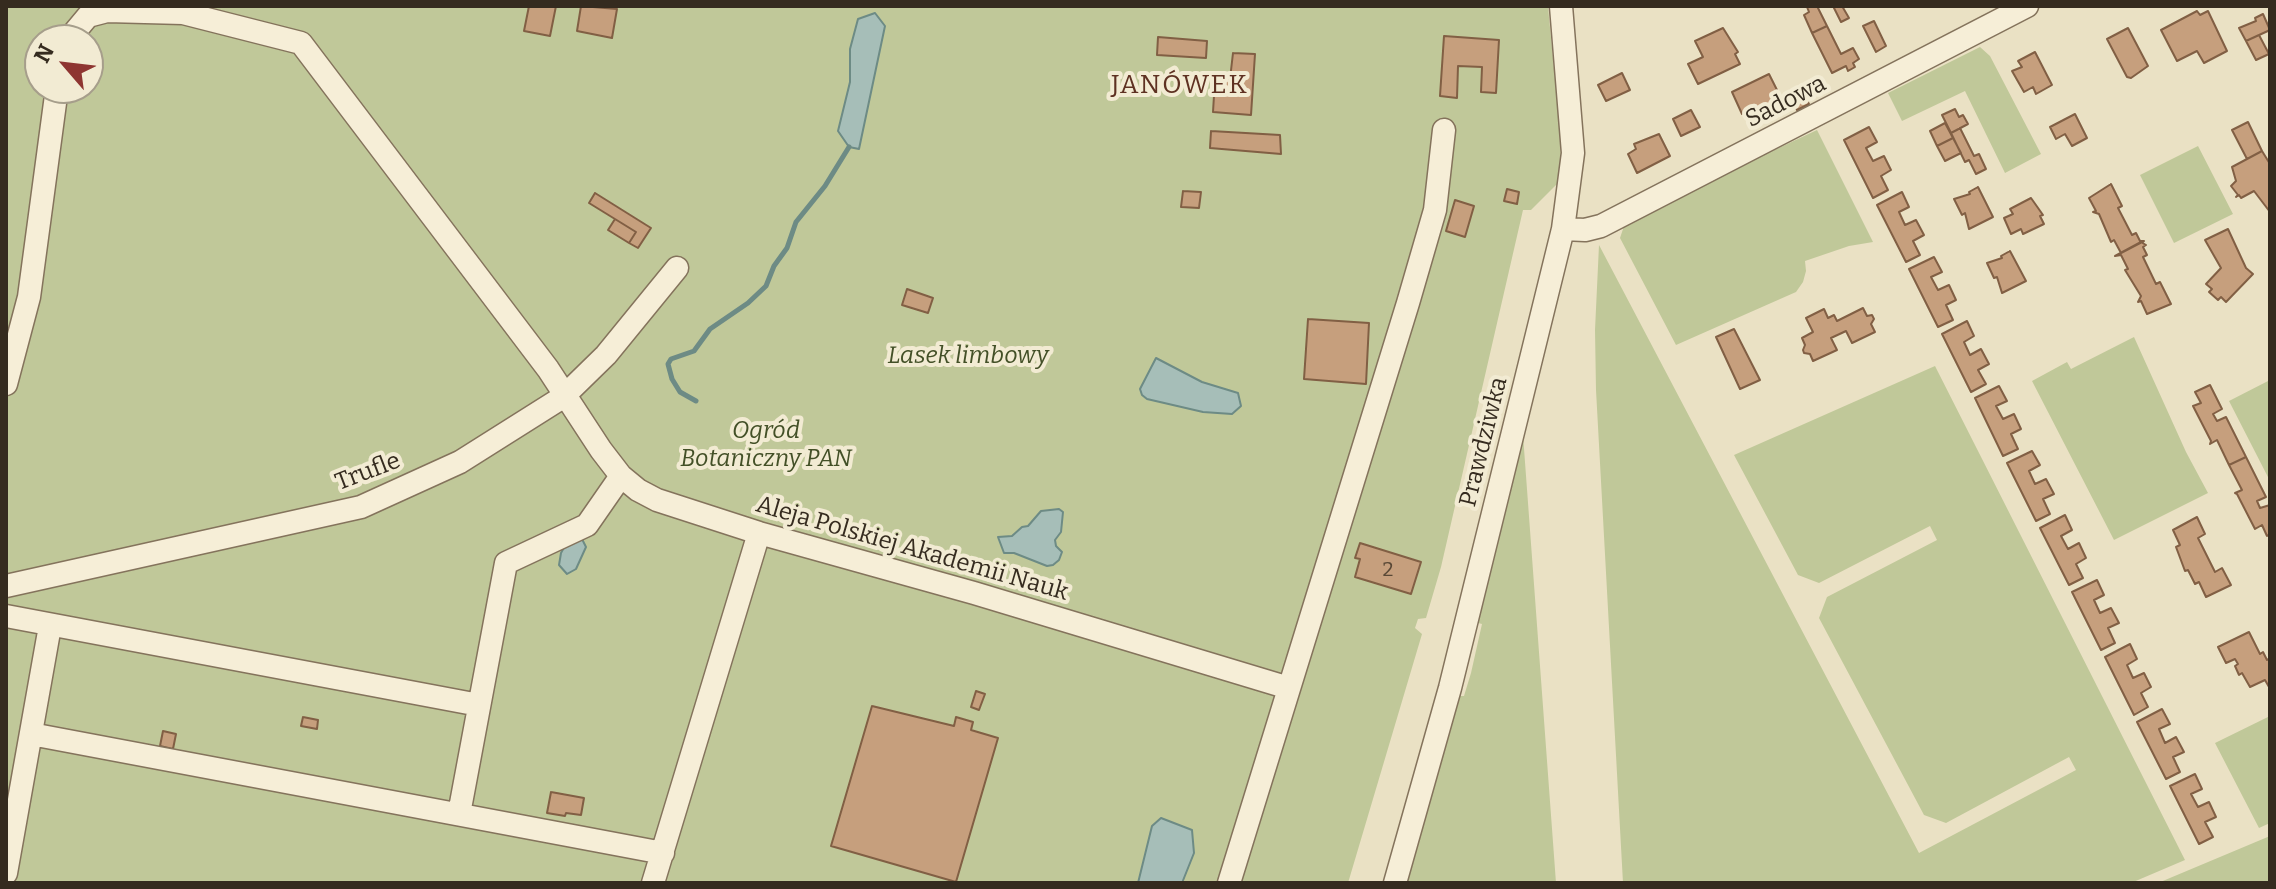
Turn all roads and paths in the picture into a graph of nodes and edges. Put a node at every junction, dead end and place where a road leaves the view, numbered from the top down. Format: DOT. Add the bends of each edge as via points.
graph roads {
  1 [pos="1561,6"];
  2 [pos="2027,6"];
  3 [pos="81,24"];
  4 [pos="55,104"];
  5 [pos="1444,130"];
  6 [pos="1563,229"];
  7 [pos="677,268"];
  8 [pos="6,384"];
  9 [pos="563,397"];
  10 [pos="621,476"];
  11 [pos="759,533"];
  12 [pos="6,586"];
  13 [pos="6,616"];
  14 [pos="50,626"];
  15 [pos="1289,688"];
  16 [pos="479,705"];
  17 [pos="31,734"];
  18 [pos="459,814"];
  19 [pos="663,853"];
  20 [pos="6,873"];
  21 [pos="653,883"];
  22 [pos="1229,883"];
  23 [pos="1395,883"];
  1 -- 6 [label="street, Prawdziwka" via="1573,153"];
  2 -- 6 [label="street, Sadowa" via="1601,226"];
  3 -- 9 [label="street, Aleja Polskiej Akademii Nauk" via="88,16 107,11 183,13 301,43 548,369"];
  4 -- 8 [label="street" via="29,297"];
  5 -- 15 [label="street" via="1435,210"];
  6 -- 23 [label="street, Prawdziwka" via="1453,675"];
  7 -- 9 [label="street, Trufle" via="606,355"];
  9 -- 10 [label="street, Aleja Polskiej Akademii Nauk"];
  9 -- 12 [label="street, Trufle" via="460,462 361,507"];
  10 -- 11 [label="street, Aleja Polskiej Akademii Nauk" via="657,500"];
  10 -- 16 [label="street" via="587,525 506,563"];
  11 -- 15 [label="street, Aleja Polskiej Akademii Nauk"];
  11 -- 19 [label="street"];
  13 -- 14 [label="street"];
  14 -- 16 [label="street"];
  14 -- 17 [label="street"];
  15 -- 22 [label="street"];
  16 -- 18 [label="street"];
  17 -- 18 [label="street"];
  17 -- 20 [label="street"];
  18 -- 19 [label="street"];
  19 -- 21 [label="street"];
}
